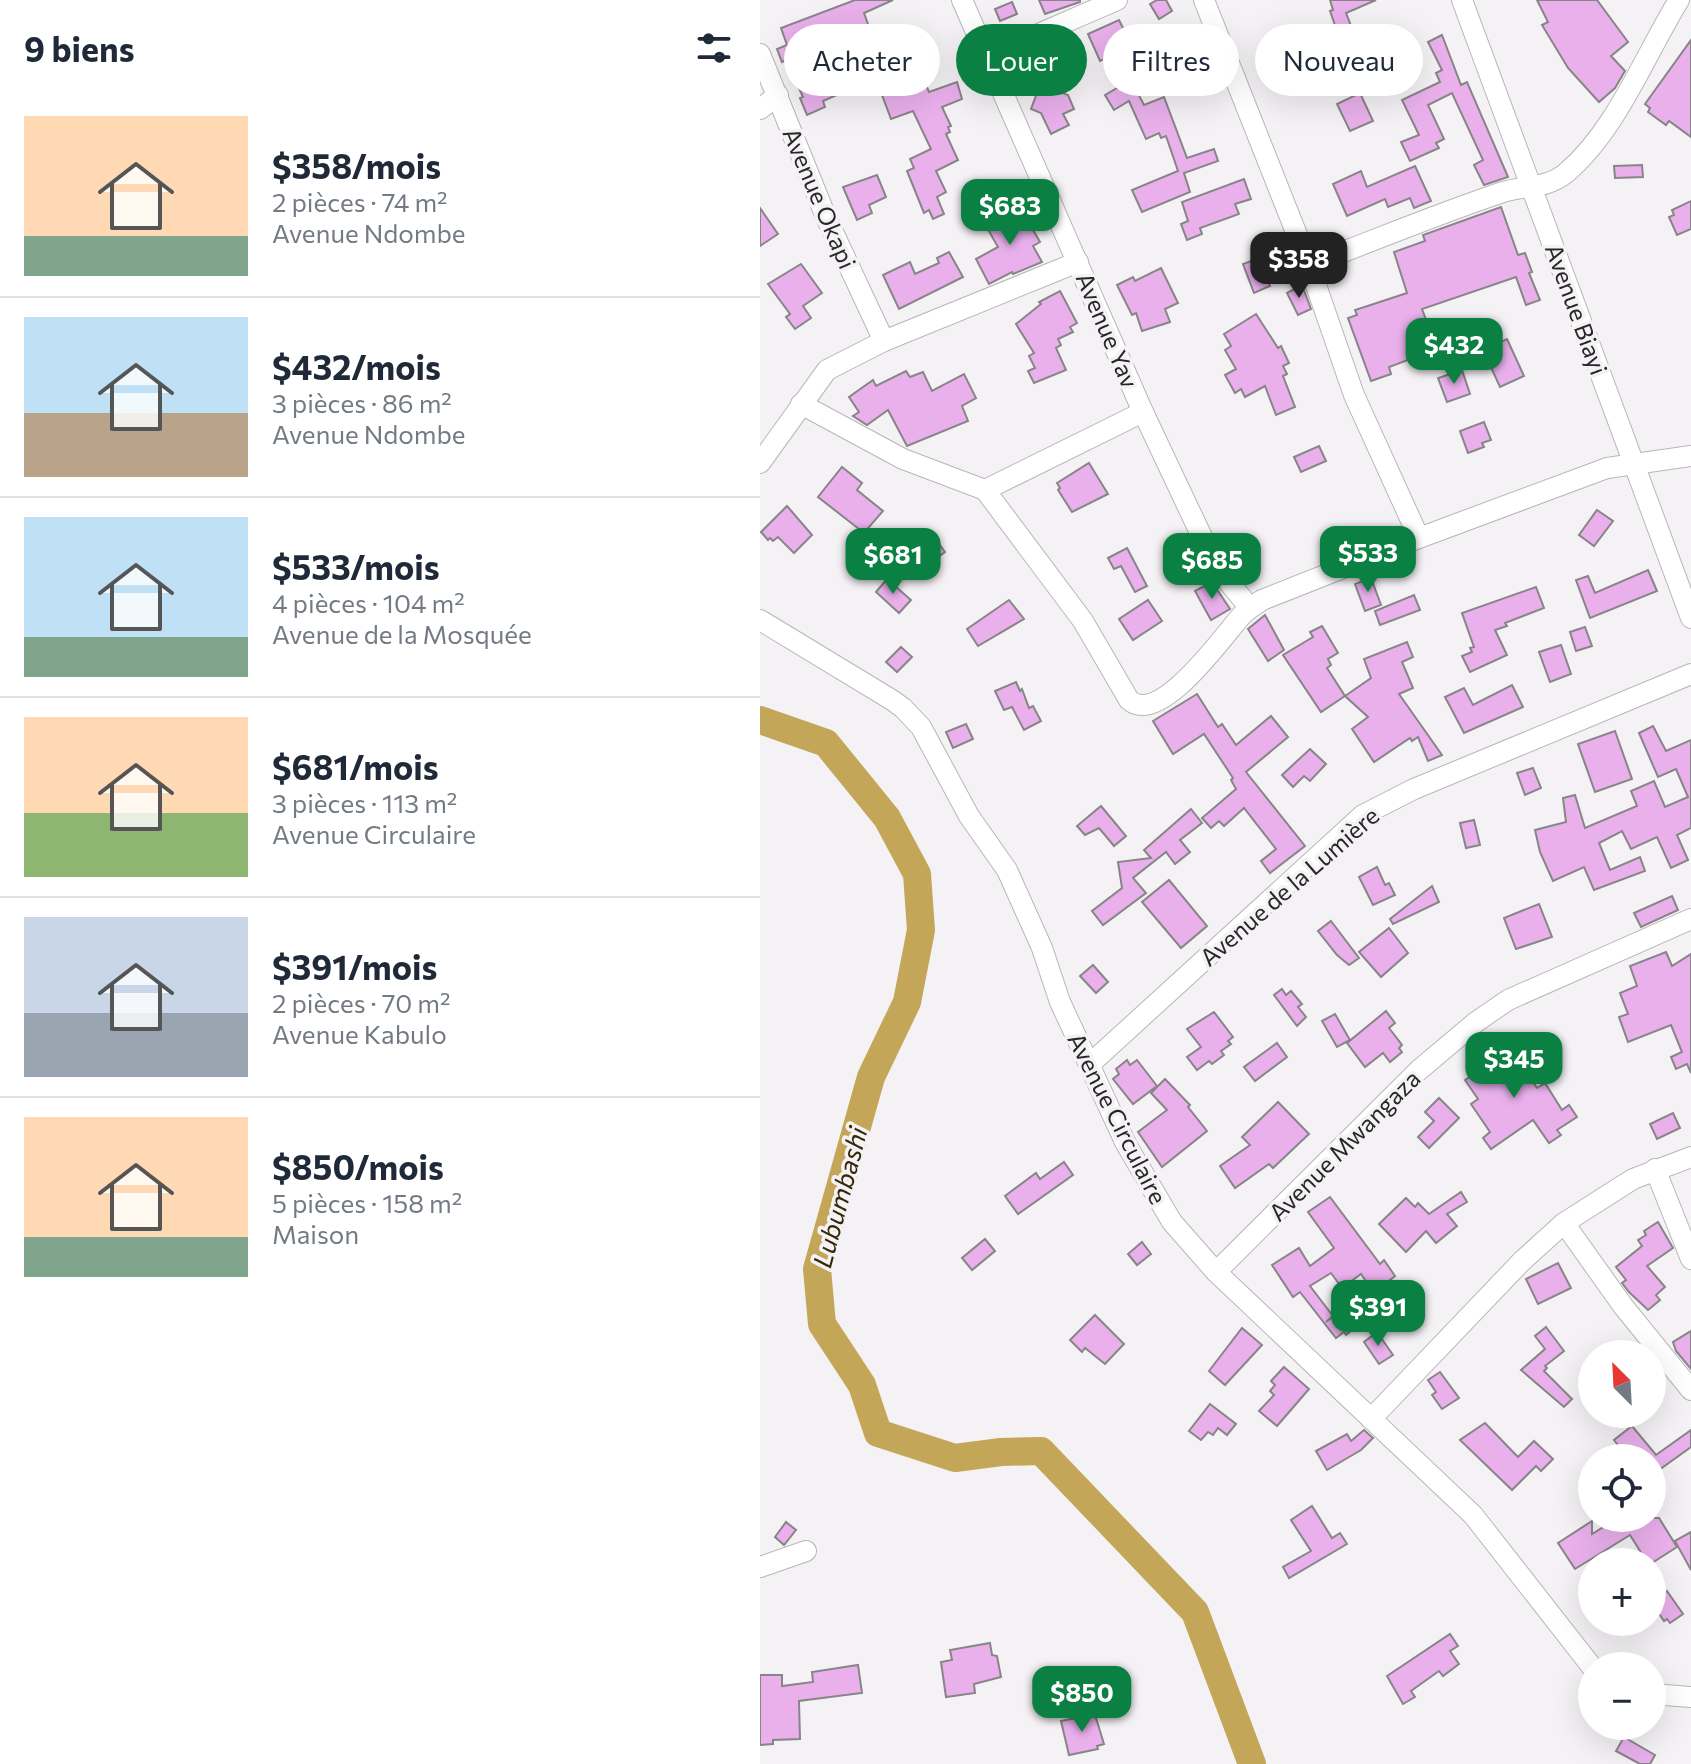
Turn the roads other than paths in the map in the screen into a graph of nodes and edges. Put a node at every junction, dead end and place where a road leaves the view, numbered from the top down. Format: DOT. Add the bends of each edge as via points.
graph roads {
  1 [pos="962,0"];
  2 [pos="1117,0"];
  3 [pos="1204,0"];
  4 [pos="1462,0"];
  5 [pos="1682,0"];
  6 [pos="1691,4"];
  7 [pos="973,24"];
  8 [pos="1062,24"];
  9 [pos="760,54"];
  10 [pos="778,95"];
  11 [pos="1005,96"];
  12 [pos="760,109"];
  13 [pos="1533,187"];
  14 [pos="1078,262"];
  15 [pos="1309,265"];
  16 [pos="884,341"];
  17 [pos="801,404"];
  18 [pos="1143,412"];
  19 [pos="1691,456"];
  20 [pos="760,463"];
  21 [pos="1632,464"];
  22 [pos="985,490"];
  23 [pos="1419,538"];
  24 [pos="1250,608"];
  25 [pos="1691,618"];
  26 [pos="760,620"];
  27 [pos="1691,674"];
  28 [pos="1691,919"];
  29 [pos="1090,1064"];
  30 [pos="1691,1157"];
  31 [pos="1655,1169"];
  32 [pos="1564,1223"];
  33 [pos="1691,1259"];
  34 [pos="1216,1272"];
  35 [pos="1691,1390"];
  36 [pos="1371,1419"];
  37 [pos="806,1551"];
  38 [pos="760,1567"];
  39 [pos="1580,1652"];
  40 [pos="1666,1695"];
  41 [pos="1691,1697"];
  1 -- 7 [label="street, Avenue Yav"];
  2 -- 8 [label="street"];
  3 -- 15 [label="street"];
  4 -- 13 [label="street, Avenue Biayi"];
  5 -- 6 [label="street"];
  5 -- 13 [label="street" via="1591,146 1558,179"];
  9 -- 10 [label="street, Avenue Okapi"];
  10 -- 12 [label="street"];
  10 -- 16 [label="street, Avenue Okapi" via="834,237"];
  11 -- 14 [label="street, Avenue Yav"];
  13 -- 15 [label="street" via="1502,192"];
  13 -- 21 [label="street, Avenue Biayi"];
  14 -- 16 [label="street"];
  14 -- 18 [label="street, Avenue Yav"];
  15 -- 23 [label="street" via="1354,395"];
  16 -- 17 [label="street" via="827,370"];
  17 -- 20 [label="street"];
  17 -- 22 [label="street" via="903,459"];
  18 -- 22 [label="street"];
  18 -- 24 [label="street, Avenue Yav" via="1221,573"];
  19 -- 21 [label="street"];
  21 -- 23 [label="street" via="1607,468"];
  21 -- 25 [label="street, Avenue Biayi"];
  22 -- 24 [label="street" via="1083,621 1135,705 1149,705 1190,676"];
  23 -- 24 [label="street"];
  26 -- 29 [label="street, Avenue Circulaire" via="881,693 921,727 969,816 1007,870"];
  27 -- 29 [label="street, Avenue de la Lumière" via="1363,815"];
  28 -- 34 [label="street, Avenue Mwangaza" via="1508,1000 1476,1022 1419,1070"];
  29 -- 34 [label="street, Avenue Circulaire" via="1149,1185 1172,1222"];
  30 -- 31 [label="street"];
  31 -- 32 [label="street"];
  31 -- 33 [label="street"];
  32 -- 35 [label="street"];
  32 -- 36 [label="street"];
  34 -- 36 [label="street, Avenue Circulaire"];
  36 -- 39 [label="street, Avenue Circulaire" via="1489,1534"];
  37 -- 38 [label="street"];
  40 -- 41 [label="street"];
}
